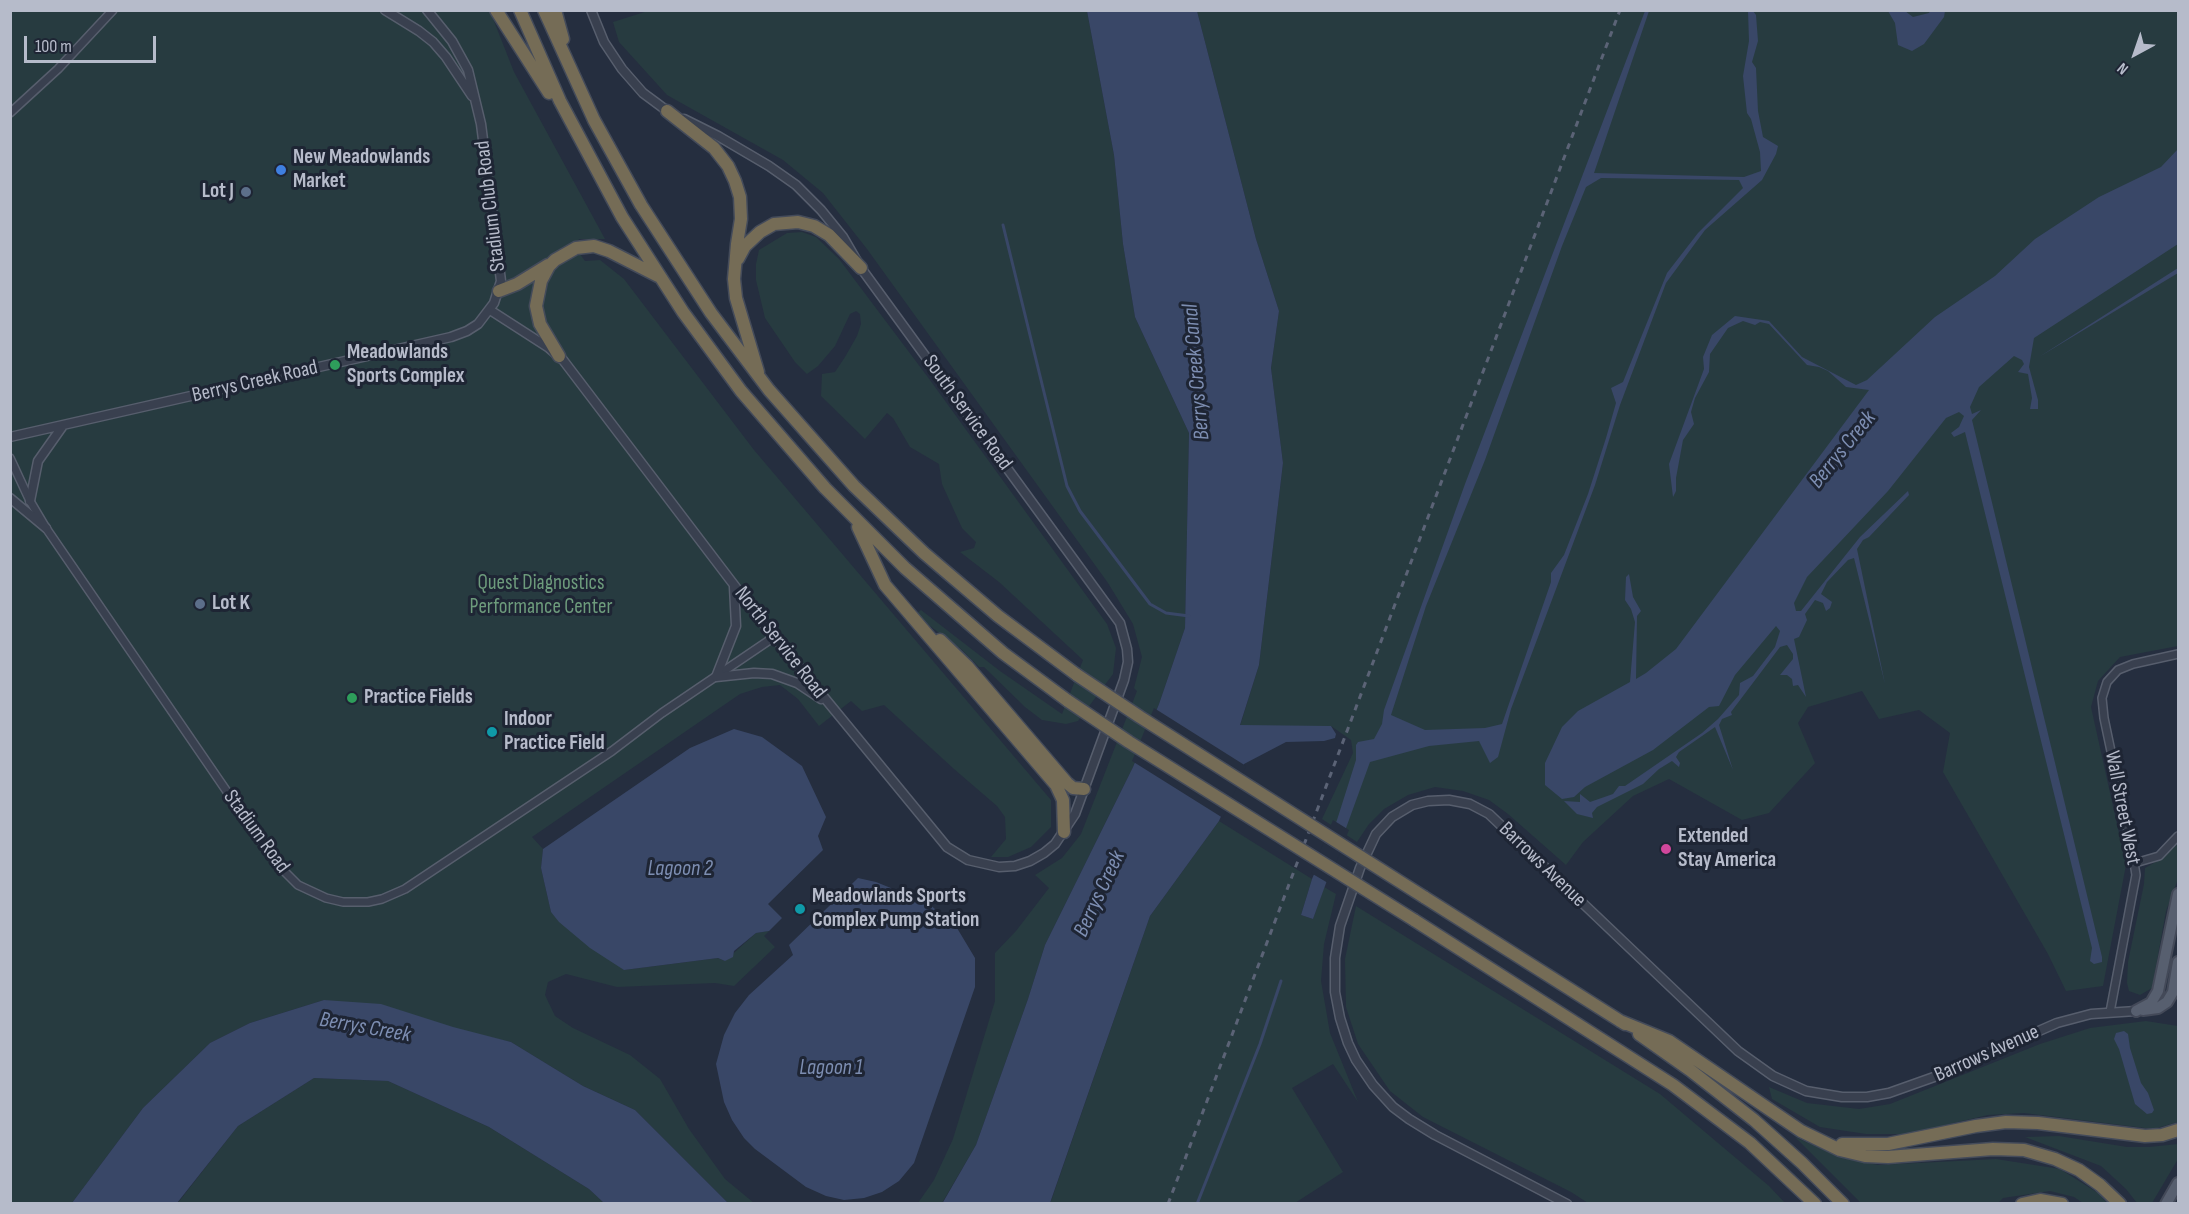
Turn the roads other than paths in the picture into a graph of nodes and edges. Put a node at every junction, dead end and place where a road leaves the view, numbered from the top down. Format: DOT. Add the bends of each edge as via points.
graph roads {
  1 [pos="113,10"];
  2 [pos="386,10"];
  3 [pos="427,10"];
  4 [pos="496,10"];
  5 [pos="520,10"];
  6 [pos="544,10"];
  7 [pos="555,10"];
  8 [pos="591,10"];
  9 [pos="570,70"];
  10 [pos="476,102"];
  11 [pos="667,111"];
  12 [pos="10,112"];
  13 [pos="578,138"];
  14 [pos="552,262"];
  15 [pos="736,266"];
  16 [pos="861,268"];
  17 [pos="659,276"];
  18 [pos="499,291"];
  19 [pos="490,310"];
  20 [pos="559,356"];
  21 [pos="760,379"];
  22 [pos="62,427"];
  23 [pos="10,437"];
  24 [pos="10,458"];
  25 [pos="10,498"];
  26 [pos="30,501"];
  27 [pos="854,518"];
  28 [pos="46,528"];
  29 [pos="734,584"];
  30 [pos="912,616"];
  31 [pos="774,637"];
  32 [pos="2178,654"];
  33 [pos="716,676"];
  34 [pos="829,704"];
  35 [pos="1084,789"];
  36 [pos="1064,832"];
  37 [pos="2178,836"];
  38 [pos="2135,863"];
  39 [pos="2178,894"];
  40 [pos="2178,962"];
  41 [pos="2136,1011"];
  42 [pos="2110,1012"];
  43 [pos="1620,1021"];
  44 [pos="2178,1130"];
  45 [pos="1810,1136"];
  46 [pos="1774,1164"];
  47 [pos="2178,1183"];
  48 [pos="1567,1203"];
  49 [pos="1804,1203"];
  50 [pos="1815,1203"];
  51 [pos="1844,1203"];
  52 [pos="2022,1203"];
  53 [pos="2062,1203"];
  54 [pos="2120,1203"];
  55 [pos="2166,1203"];
  1 -- 12 [label="street"];
  2 -- 10 [label="street, Stadium Club Road" via="433,42"];
  3 -- 10 [label="street, Stadium Club Road" via="463,60"];
  4 -- 13 [label="highway"];
  5 -- 13 [label="highway"];
  6 -- 9 [label="highway"];
  7 -- 9 [label="highway"];
  8 -- 11 [label="street, South Service Road" via="604,42 622,69 643,93"];
  9 -- 21 [label="highway" via="657,233"];
  10 -- 18 [label="street, Stadium Club Road" via="501,275"];
  11 -- 15 [label="highway" via="714,148 732,173 741,211"];
  11 -- 16 [label="street, South Service Road" via="730,142 796,186 836,228"];
  13 -- 17 [label="highway"];
  14 -- 17 [label="highway" via="571,250 594,246"];
  14 -- 18 [label="highway"];
  14 -- 20 [label="highway" via="538,286 536,306 540,324"];
  15 -- 16 [label="highway" via="754,236 774,224 790,221 822,230"];
  15 -- 21 [label="highway" via="736,298"];
  16 -- 35 [label="street, South Service Road" via="1120,623 1127,649 1126,674"];
  17 -- 27 [label="highway" via="741,391"];
  18 -- 19 [label="street, Stadium Club Road"];
  19 -- 20 [label="street, North Service Road"];
  19 -- 22 [label="street, Berrys Creek Road" via="473,328 451,337"];
  20 -- 29 [label="street, North Service Road"];
  21 -- 43 [label="highway, bridge" via="833,463 924,553 998,616 1077,675"];
  22 -- 23 [label="street, Berrys Creek Road"];
  22 -- 26 [label="street" via="38,461"];
  24 -- 26 [label="street, Stadium Road"];
  25 -- 28 [label="street"];
  26 -- 28 [label="street, Stadium Road"];
  27 -- 30 [label="highway" via="885,585"];
  27 -- 46 [label="highway, bridge" via="953,612 1068,701 1660,1075"];
  28 -- 33 [label="street, Stadium Road" via="276,863 298,885 343,902 368,902 405,889 612,751"];
  29 -- 31 [label="street, North Service Road"];
  29 -- 33 [label="street" via="736,626"];
  30 -- 35 [label="highway" via="954,652 1067,783"];
  30 -- 36 [label="highway" via="1056,784 1063,800"];
  31 -- 33 [label="street, Stadium Road"];
  31 -- 34 [label="street, North Service Road"];
  32 -- 38 [label="street, Wall Street West" via="2123,668 2107,682 2102,698"];
  33 -- 34 [label="street" via="772,674 798,683"];
  34 -- 36 [label="street, North Service Road" via="936,835 960,857 991,866 1022,864 1044,854"];
  35 -- 36 [label="street, North Service Road"];
  37 -- 38 [label="street" via="2159,856"];
  38 -- 42 [label="street, Wall Street West" via="2133,894"];
  39 -- 41 [label="main road" via="2158,991 2151,1003"];
  40 -- 41 [label="main road" via="2168,1002 2158,1008"];
  41 -- 42 [label="street, Barrows Avenue"];
  42 -- 48 [label="street, Barrows Avenue" via="2057,1023 1889,1093 1842,1097 1806,1091 1773,1076 1738,1051 1489,814 1470,804 1449,800 1412,805 1392,817 1376,834 1340,926 1335,992 1348,1043 1372,1085 1409,1119"];
  43 -- 45 [label="highway" via="1669,1041"];
  43 -- 51 [label="highway" via="1741,1110"];
  44 -- 45 [label="highway" via="2162,1136 2145,1136 2018,1122 1986,1124 1877,1145 1842,1144"];
  45 -- 54 [label="highway" via="1840,1150 1872,1156 2024,1150 2079,1170"];
  46 -- 49 [label="highway"];
  46 -- 50 [label="highway"];
  47 -- 55 [label="main road"];
  52 -- 53 [label="highway"];
}
